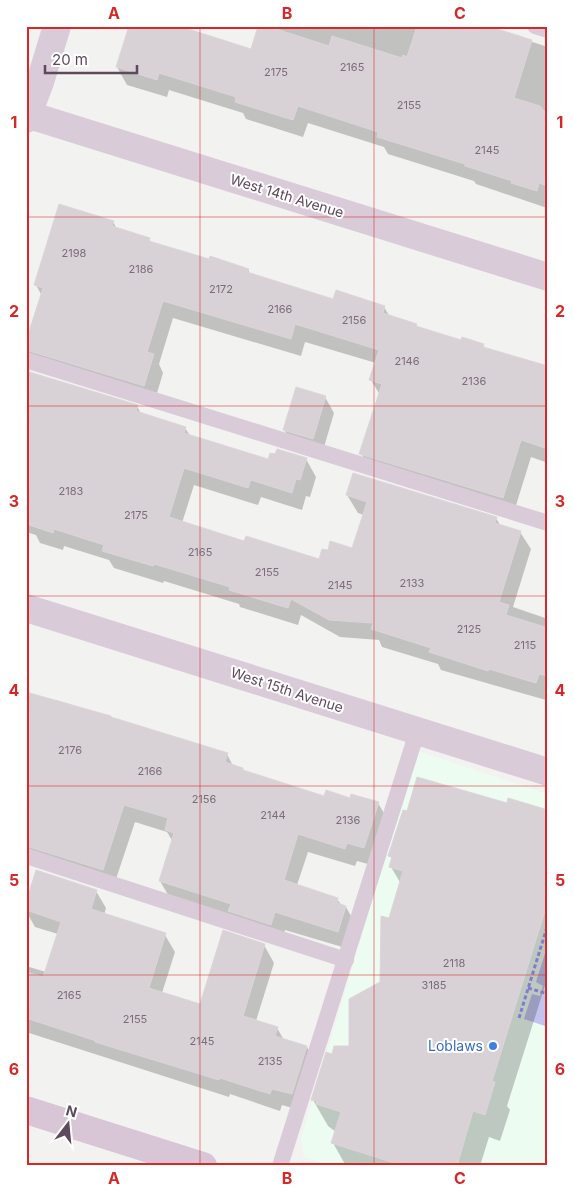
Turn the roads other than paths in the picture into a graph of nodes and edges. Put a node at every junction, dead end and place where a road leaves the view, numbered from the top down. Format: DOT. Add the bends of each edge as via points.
graph roads {
  1 [pos="57,26"];
  2 [pos="535,26"];
  3 [pos="548,30"];
  4 [pos="27,116"];
  5 [pos="548,277"];
  6 [pos="26,360"];
  7 [pos="548,523"];
  8 [pos="26,608"];
  9 [pos="417,732"];
  10 [pos="548,772"];
  11 [pos="26,856"];
  12 [pos="346,960"];
  13 [pos="26,1110"];
  14 [pos="203,1166"];
  15 [pos="280,1166"];
  1 -- 4 [label="street"];
  2 -- 3 [label="lane"];
  4 -- 5 [label="street, West 14th Avenue"];
  6 -- 7 [label="lane"];
  8 -- 9 [label="street, West 15th Avenue"];
  9 -- 10 [label="street, West 15th Avenue"];
  9 -- 12 [label="lane"];
  11 -- 12 [label="lane"];
  12 -- 15 [label="lane"];
  13 -- 14 [label="main road"];
}
